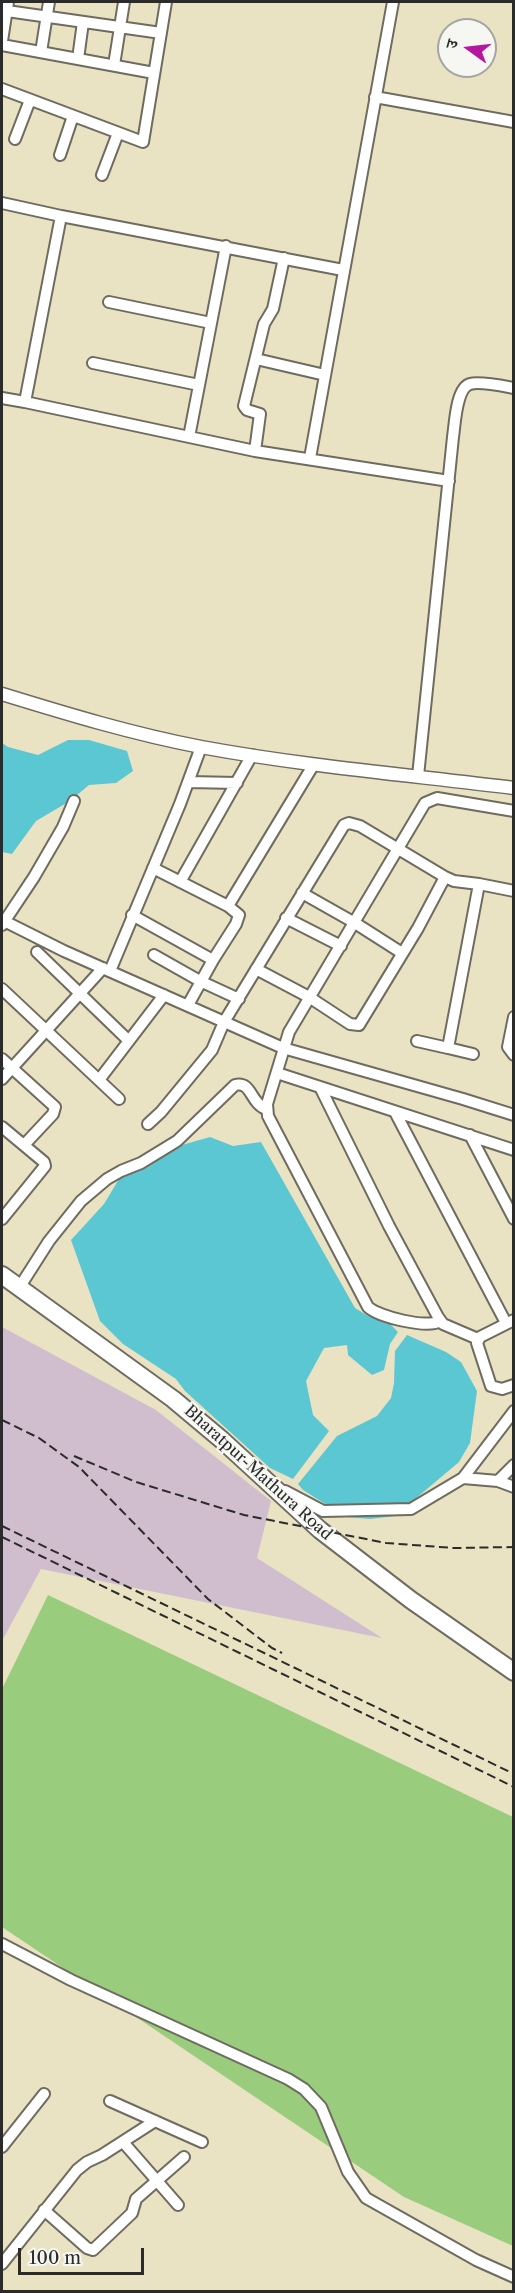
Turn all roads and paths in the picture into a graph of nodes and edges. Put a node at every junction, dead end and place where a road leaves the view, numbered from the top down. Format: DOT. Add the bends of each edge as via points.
graph roads {
  1 [pos="49,2"];
  2 [pos="124,2"];
  3 [pos="166,2"];
  4 [pos="393,2"];
  5 [pos="7,6"];
  6 [pos="47,17"];
  7 [pos="83,22"];
  8 [pos="120,27"];
  9 [pos="160,33"];
  10 [pos="2,43"];
  11 [pos="40,52"];
  12 [pos="78,59"];
  13 [pos="114,65"];
  14 [pos="154,73"];
  15 [pos="2,89"];
  16 [pos="375,98"];
  17 [pos="30,100"];
  18 [pos="73,116"];
  19 [pos="513,122"];
  20 [pos="118,133"];
  21 [pos="15,139"];
  22 [pos="60,155"];
  23 [pos="102,175"];
  24 [pos="2,203"];
  25 [pos="61,216"];
  26 [pos="226,246"];
  27 [pos="284,258"];
  28 [pos="343,270"];
  29 [pos="109,302"];
  30 [pos="212,323"];
  31 [pos="256,359"];
  32 [pos="93,363"];
  33 [pos="325,375"];
  34 [pos="199,385"];
  35 [pos="513,388"];
  36 [pos="2,398"];
  37 [pos="25,402"];
  38 [pos="189,437"];
  39 [pos="255,451"];
  40 [pos="310,458"];
  41 [pos="448,481"];
  42 [pos="2,694"];
  43 [pos="201,747"];
  44 [pos="252,755"];
  45 [pos="314,764"];
  46 [pos="418,776"];
  47 [pos="437,778"];
  48 [pos="189,782"];
  49 [pos="237,783"];
  50 [pos="513,788"];
  51 [pos="433,798"];
  52 [pos="74,801"];
  53 [pos="513,811"];
  54 [pos="397,849"];
  55 [pos="153,868"];
  56 [pos="446,877"];
  57 [pos="180,882"];
  58 [pos="479,884"];
  59 [pos="513,891"];
  60 [pos="302,893"];
  61 [pos="228,906"];
  62 [pos="132,915"];
  63 [pos="286,918"];
  64 [pos="3,922"];
  65 [pos="355,923"];
  66 [pos="341,946"];
  67 [pos="37,952"];
  68 [pos="402,953"];
  69 [pos="154,955"];
  70 [pos="213,960"];
  71 [pos="106,969"];
  72 [pos="256,969"];
  73 [pos="200,981"];
  74 [pos="2,989"];
  75 [pos="79,994"];
  76 [pos="164,995"];
  77 [pos="309,998"];
  78 [pos="239,999"];
  79 [pos="188,1005"];
  80 [pos="513,1017"];
  81 [pos="224,1022"];
  82 [pos="46,1030"];
  83 [pos="129,1041"];
  84 [pos="417,1041"];
  85 [pos="284,1048"];
  86 [pos="448,1048"];
  87 [pos="473,1054"];
  88 [pos="513,1054"];
  89 [pos="2,1059"];
  90 [pos="11,1068"];
  91 [pos="278,1073"];
  92 [pos="2,1078"];
  93 [pos="99,1080"];
  94 [pos="320,1087"];
  95 [pos="119,1099"];
  96 [pos="266,1109"];
  97 [pos="395,1112"];
  98 [pos="513,1116"];
  99 [pos="148,1124"];
  100 [pos="2,1127"];
  101 [pos="470,1135"];
  102 [pos="24,1145"];
  103 [pos="513,1150"];
  104 [pos="2,1219"];
  105 [pos="513,1219"];
  106 [pos="2,1275"];
  107 [pos="19,1288"];
  108 [pos="440,1321"];
  109 [pos="510,1322"];
  110 [pos="478,1339"];
  111 [pos="513,1386"];
  112 [pos="513,1411"];
  113 [pos="513,1465"];
  114 [pos="463,1478"];
  115 [pos="498,1481"];
  116 [pos="269,1483"];
  117 [pos="513,1487"];
  118 [pos="513,1672"];
  119 [pos="2,1944"];
  120 [pos="44,2094"];
  121 [pos="110,2101"];
  122 [pos="155,2121"];
  123 [pos="123,2142"];
  124 [pos="202,2142"];
  125 [pos="2,2147"];
  126 [pos="184,2157"];
  127 [pos="156,2181"];
  128 [pos="178,2205"];
  129 [pos="44,2210"];
  130 [pos="2,2264"];
  131 [pos="513,2277"];
  1 -- 6 [label="street"];
  2 -- 8 [label="street"];
  3 -- 9 [label="street"];
  4 -- 16 [label="street"];
  5 -- 6 [label="street"];
  5 -- 10 [label="street"];
  6 -- 7 [label="street"];
  6 -- 11 [label="street"];
  7 -- 8 [label="street"];
  7 -- 12 [label="street"];
  8 -- 9 [label="street"];
  8 -- 13 [label="street"];
  9 -- 14 [label="street"];
  10 -- 11 [label="street"];
  11 -- 12 [label="street"];
  12 -- 13 [label="street"];
  13 -- 14 [label="street"];
  14 -- 20 [label="street" via="143,142"];
  15 -- 17 [label="street"];
  16 -- 19 [label="street"];
  16 -- 28 [label="street"];
  17 -- 18 [label="street"];
  17 -- 21 [label="street"];
  18 -- 20 [label="street"];
  18 -- 22 [label="street"];
  20 -- 23 [label="street"];
  24 -- 25 [label="street"];
  25 -- 26 [label="street"];
  25 -- 37 [label="street"];
  26 -- 27 [label="street"];
  26 -- 30 [label="street"];
  27 -- 28 [label="street"];
  27 -- 31 [label="street" via="273,309 264,324"];
  28 -- 33 [label="street"];
  29 -- 30 [label="street"];
  30 -- 34 [label="street"];
  31 -- 33 [label="street"];
  31 -- 39 [label="street" via="244,406 260,414"];
  32 -- 34 [label="street"];
  33 -- 40 [label="street"];
  34 -- 38 [label="street"];
  35 -- 41 [label="street" via="472,383 464,388 459,396"];
  36 -- 37 [label="street"];
  37 -- 38 [label="street"];
  38 -- 39 [label="street"];
  39 -- 40 [label="street"];
  40 -- 41 [label="street"];
  41 -- 46 [label="street"];
  42 -- 43 [label="street" via="130,732"];
  43 -- 44 [label="street"];
  43 -- 48 [label="street"];
  44 -- 45 [label="street"];
  44 -- 49 [label="street"];
  45 -- 46 [label="street"];
  45 -- 61 [label="street"];
  46 -- 47 [label="street"];
  47 -- 50 [label="street"];
  47 -- 51 [label="street"];
  48 -- 49 [label="street"];
  48 -- 55 [label="street"];
  49 -- 57 [label="street"];
  51 -- 53 [label="street"];
  51 -- 54 [label="street" via="425,803"];
  52 -- 64 [label="street" via="63,827"];
  54 -- 56 [label="street"];
  54 -- 60 [label="street" via="360,826 344,825"];
  54 -- 65 [label="street"];
  55 -- 57 [label="street"];
  55 -- 62 [label="street"];
  56 -- 58 [label="street"];
  56 -- 68 [label="street"];
  57 -- 61 [label="street"];
  58 -- 59 [label="street"];
  58 -- 86 [label="street"];
  60 -- 63 [label="street"];
  60 -- 65 [label="street"];
  61 -- 70 [label="street" via="239,915 238,919"];
  62 -- 70 [label="street"];
  62 -- 71 [label="street"];
  63 -- 66 [label="street"];
  63 -- 72 [label="street"];
  64 -- 71 [label="street"];
  65 -- 66 [label="street"];
  65 -- 68 [label="street"];
  66 -- 77 [label="street"];
  67 -- 75 [label="street"];
  68 -- 77 [label="street" via="358,1025"];
  69 -- 73 [label="street"];
  70 -- 73 [label="street"];
  71 -- 75 [label="street"];
  71 -- 76 [label="street"];
  72 -- 77 [label="street"];
  72 -- 78 [label="street"];
  73 -- 78 [label="street"];
  73 -- 79 [label="street"];
  74 -- 82 [label="street"];
  75 -- 82 [label="street"];
  75 -- 83 [label="street"];
  76 -- 79 [label="street"];
  76 -- 83 [label="street"];
  77 -- 85 [label="street"];
  78 -- 81 [label="street"];
  79 -- 81 [label="street"];
  80 -- 88 [label="street" via="508,1047"];
  81 -- 85 [label="street"];
  81 -- 99 [label="street" via="212,1050"];
  82 -- 90 [label="street"];
  82 -- 93 [label="street"];
  83 -- 93 [label="street"];
  84 -- 86 [label="street"];
  85 -- 91 [label="street"];
  85 -- 98 [label="street"];
  86 -- 87 [label="street"];
  89 -- 90 [label="street"];
  90 -- 92 [label="street"];
  90 -- 102 [label="street" via="54,1104 56,1110"];
  91 -- 94 [label="street"];
  91 -- 96 [label="street"];
  93 -- 95 [label="street"];
  94 -- 97 [label="street"];
  94 -- 108 [label="street"];
  96 -- 107 [label="street" via="258,1105 246,1086 235,1085 177,1140 114,1175 88,1195 49,1241"];
  96 -- 108 [label="street" via="368,1307 410,1322 434,1325"];
  97 -- 101 [label="street"];
  97 -- 109 [label="street"];
  100 -- 102 [label="street"];
  101 -- 103 [label="street"];
  101 -- 105 [label="street"];
  102 -- 104 [label="street" via="45,1166"];
  106 -- 107 [label="highway, Bharatpur-Mathura Road"];
  107 -- 116 [label="highway, Bharatpur-Mathura Road" via="173,1399"];
  108 -- 110 [label="street"];
  109 -- 110 [label="street"];
  110 -- 111 [label="street" via="491,1386"];
  112 -- 114 [label="street"];
  113 -- 115 [label="street"];
  114 -- 115 [label="street"];
  114 -- 116 [label="street" via="411,1509 323,1511"];
  115 -- 117 [label="street"];
  116 -- 118 [label="highway, Bharatpur-Mathura Road" via="356,1558"];
  119 -- 131 [label="street" via="304,2089 321,2107 348,2172 366,2198"];
  120 -- 125 [label="street"];
  121 -- 122 [label="street"];
  122 -- 123 [label="street"];
  122 -- 124 [label="street"];
  123 -- 127 [label="street"];
  123 -- 129 [label="street" via="87,2162"];
  126 -- 127 [label="street"];
  127 -- 128 [label="street"];
  127 -- 129 [label="street" via="136,2199 132,2213 93,2250"];
  129 -- 130 [label="street"];
}
